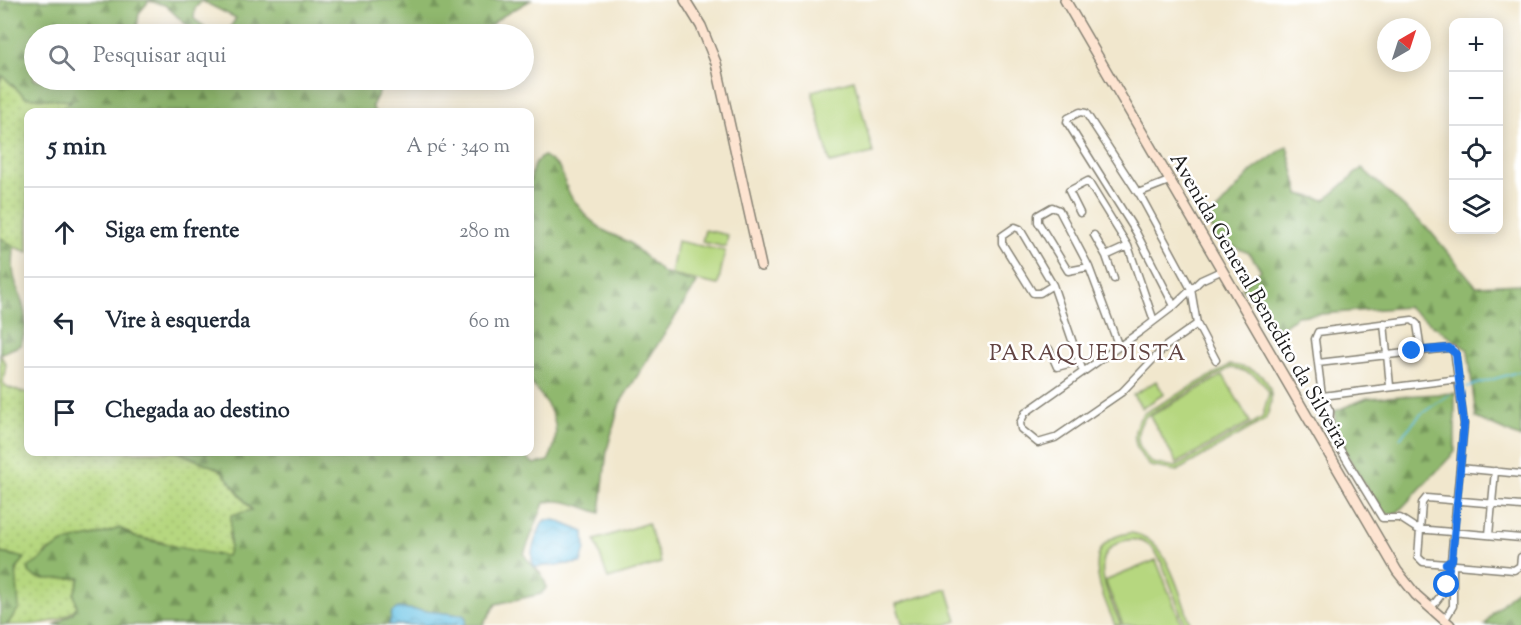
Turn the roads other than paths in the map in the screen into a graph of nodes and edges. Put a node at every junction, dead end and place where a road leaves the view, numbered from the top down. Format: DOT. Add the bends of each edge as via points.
graph roads {
  1 [pos="685,0"];
  2 [pos="1065,0"];
  3 [pos="1169,181"];
  4 [pos="1139,194"];
  5 [pos="1080,213"];
  6 [pos="1094,235"];
  7 [pos="1128,246"];
  8 [pos="1106,256"];
  9 [pos="761,266"];
  10 [pos="1089,267"];
  11 [pos="1223,270"];
  12 [pos="1114,279"];
  13 [pos="1053,285"];
  14 [pos="1191,289"];
  15 [pos="1174,306"];
  16 [pos="1154,321"];
  17 [pos="1384,323"];
  18 [pos="1197,324"];
  19 [pos="1119,347"];
  20 [pos="1049,350"];
  21 [pos="1421,350"];
  22 [pos="1387,354"];
  23 [pos="1216,360"];
  24 [pos="1080,361"];
  25 [pos="1318,363"];
  26 [pos="1083,372"];
  27 [pos="1458,379"];
  28 [pos="1390,386"];
  29 [pos="1322,396"];
  30 [pos="1460,468"];
  31 [pos="1495,471"];
  32 [pos="1521,474"];
  33 [pos="1457,500"];
  34 [pos="1491,503"];
  35 [pos="1521,506"];
  36 [pos="1420,529"];
  37 [pos="1454,532"];
  38 [pos="1489,535"];
  39 [pos="1521,538"];
  40 [pos="1521,557"];
  41 [pos="1451,565"];
  42 [pos="1440,615"];
  43 [pos="1457,625"];
  1 -- 9 [label="main road" via="716,63"];
  2 -- 3 [label="main road, Avenida General Benedito da Silveira"];
  3 -- 4 [label="street"];
  3 -- 11 [label="main road, Avenida General Benedito da Silveira"];
  4 -- 14 [label="street"];
  4 -- 15 [label="street" via="1086,113 1068,118 1136,232"];
  5 -- 7 [label="street" via="1069,191 1088,182"];
  6 -- 8 [label="street"];
  7 -- 8 [label="street"];
  7 -- 16 [label="street"];
  8 -- 12 [label="street"];
  10 -- 10 [label="street" via="1059,210 1052,207 1038,215 1038,222 1068,271"];
  10 -- 19 [label="street"];
  11 -- 14 [label="street" via="1208,275"];
  11 -- 42 [label="main road, Avenida General Benedito da Silveira" via="1387,556 1408,588"];
  13 -- 13 [label="street" via="1020,229 1015,227 1002,236 1002,243 1033,293"];
  13 -- 24 [label="street"];
  14 -- 15 [label="street"];
  14 -- 18 [label="street"];
  15 -- 16 [label="street"];
  16 -- 19 [label="street"];
  17 -- 21 [label="street" via="1415,321"];
  17 -- 22 [label="street"];
  17 -- 25 [label="street" via="1318,331"];
  18 -- 23 [label="street"];
  18 -- 26 [label="street" via="1166,346 1122,392 1055,438 1038,443 1025,435 1020,423 1025,413"];
  19 -- 26 [label="street"];
  20 -- 24 [label="street" via="1057,367"];
  21 -- 22 [label="street"];
  21 -- 27 [label="street" via="1453,349"];
  22 -- 25 [label="street"];
  22 -- 28 [label="street"];
  24 -- 26 [label="street"];
  25 -- 29 [label="street"];
  27 -- 28 [label="street"];
  27 -- 30 [label="street" via="1464,424"];
  28 -- 29 [label="street"];
  29 -- 36 [label="street" via="1330,412 1332,436 1378,514 1400,518"];
  30 -- 31 [label="street"];
  30 -- 33 [label="street"];
  31 -- 32 [label="street"];
  31 -- 34 [label="street"];
  33 -- 34 [label="street"];
  33 -- 36 [label="street" via="1426,498"];
  33 -- 37 [label="street"];
  34 -- 35 [label="street"];
  34 -- 38 [label="street"];
  36 -- 37 [label="street"];
  36 -- 41 [label="street" via="1419,559"];
  37 -- 38 [label="street"];
  37 -- 41 [label="street"];
  38 -- 39 [label="street"];
  40 -- 41 [label="street" via="1520,566 1514,570"];
  41 -- 42 [label="street"];
  41 -- 42 [label="street" via="1453,606"];
  42 -- 43 [label="main road, Avenida General Benedito da Silveira"];
}
